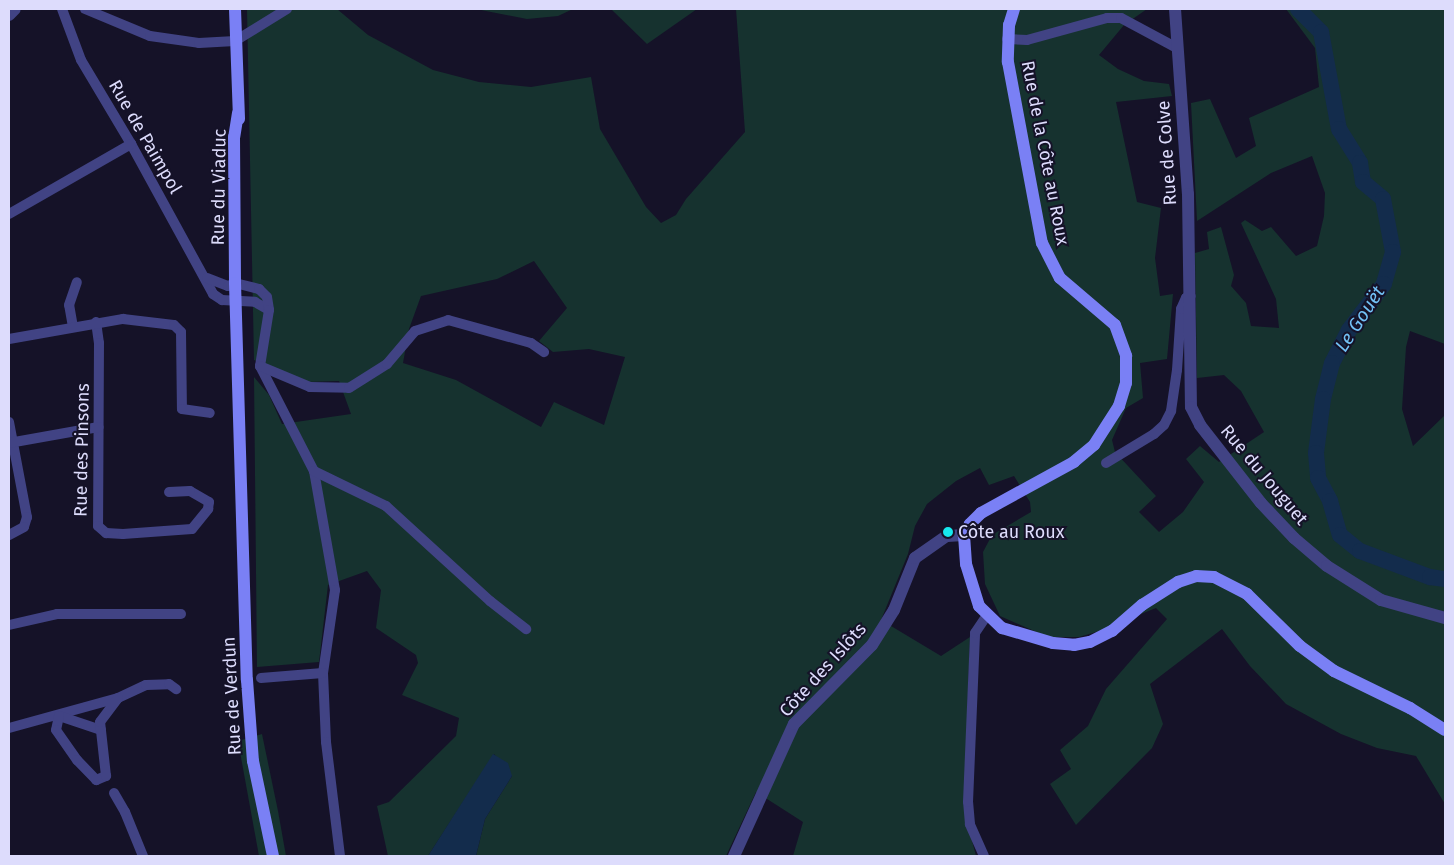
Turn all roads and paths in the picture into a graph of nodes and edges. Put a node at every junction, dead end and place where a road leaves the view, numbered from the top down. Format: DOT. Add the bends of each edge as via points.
graph roads {
  1 [pos="15,9"];
  2 [pos="62,9"];
  3 [pos="85,9"];
  4 [pos="235,9"];
  5 [pos="287,9"];
  6 [pos="1014,9"];
  7 [pos="1175,9"];
  8 [pos="9,15"];
  9 [pos="1007,39"];
  10 [pos="235,41"];
  11 [pos="1177,48"];
  12 [pos="132,144"];
  13 [pos="9,214"];
  14 [pos="207,278"];
  15 [pos="77,282"];
  16 [pos="238,284"];
  17 [pos="1191,296"];
  18 [pos="239,302"];
  19 [pos="269,310"];
  20 [pos="96,322"];
  21 [pos="73,327"];
  22 [pos="9,338"];
  23 [pos="544,352"];
  24 [pos="260,366"];
  25 [pos="210,413"];
  26 [pos="9,422"];
  27 [pos="99,427"];
  28 [pos="11,443"];
  29 [pos="1106,462"];
  30 [pos="314,471"];
  31 [pos="169,492"];
  32 [pos="9,535"];
  33 [pos="964,536"];
  34 [pos="181,614"];
  35 [pos="987,615"];
  36 [pos="1445,618"];
  37 [pos="9,625"];
  38 [pos="526,629"];
  39 [pos="323,673"];
  40 [pos="261,678"];
  41 [pos="176,689"];
  42 [pos="118,698"];
  43 [pos="59,716"];
  44 [pos="9,728"];
  45 [pos="101,730"];
  46 [pos="1445,730"];
  47 [pos="114,793"];
  48 [pos="143,856"];
  49 [pos="272,856"];
  50 [pos="340,856"];
  51 [pos="734,856"];
  52 [pos="984,856"];
  1 -- 8 [label="street"];
  2 -- 12 [label="street, Rue de Paimpol" via="81,60"];
  3 -- 10 [label="street" via="124,28 167,40 199,43"];
  4 -- 10 [label="main road"];
  5 -- 10 [label="street"];
  6 -- 9 [label="main road, Rue de la Côte au Roux"];
  7 -- 11 [label="street, Rue de Colve"];
  9 -- 11 [label="street" via="1027,40 1107,18 1121,18"];
  9 -- 33 [label="main road, Rue de la Côte au Roux" via="1008,62 1042,243 1060,278 1115,325 1126,356 1126,382 1119,406 1094,445 1074,462 981,513"];
  10 -- 16 [label="main road, Rue du Viaduc"];
  11 -- 17 [label="street, Rue de Colve" via="1188,194"];
  12 -- 13 [label="street"];
  12 -- 14 [label="street, Rue de Paimpol"];
  14 -- 16 [label="street" via="228,286"];
  14 -- 18 [label="street, Rue de Paimpol" via="213,294 222,300"];
  15 -- 21 [label="street" via="69,305"];
  16 -- 18 [label="main road, Rue de Verdun"];
  16 -- 19 [label="street" via="259,289 267,297"];
  17 -- 29 [label="street" via="1186,298 1181,309 1171,411 1164,425"];
  17 -- 36 [label="street, Rue du Jouguet" via="1191,407 1200,425 1236,472 1294,538 1334,571 1381,600"];
  18 -- 19 [label="street" via="255,302"];
  18 -- 49 [label="main road, Rue de Verdun" via="249,723"];
  19 -- 24 [label="street"];
  20 -- 21 [label="street"];
  20 -- 25 [label="street" via="123,319 174,325 182,332 182,409"];
  20 -- 27 [label="street, Rue des Pinsons"];
  21 -- 22 [label="street"];
  23 -- 24 [label="street" via="531,343 448,320 415,331 387,364 349,388 310,387"];
  24 -- 30 [label="street"];
  26 -- 28 [label="street"];
  27 -- 28 [label="street"];
  27 -- 31 [label="street, Rue des Pinsons" via="98,526 106,533 123,534 192,529 208,509 209,502 190,491"];
  28 -- 32 [label="street" via="27,517 24,527"];
  30 -- 38 [label="street" via="386,506 490,601"];
  30 -- 39 [label="street" via="336,590"];
  33 -- 35 [label="main road" via="966,564 974,596"];
  33 -- 51 [label="street, Côte des Islôts" via="947,536 915,558 894,610 872,645 794,724"];
  34 -- 37 [label="street" via="57,614"];
  35 -- 46 [label="main road" via="1002,628 1026,637 1060,644 1090,642 1112,631 1142,604 1178,582 1196,576 1214,576 1247,594 1300,646 1334,671 1410,708"];
  35 -- 52 [label="street" via="975,633 968,802 970,824"];
  39 -- 40 [label="street"];
  39 -- 50 [label="street" via="326,742"];
  41 -- 42 [label="street" via="169,684 146,686"];
  42 -- 43 [label="street"];
  42 -- 45 [label="street" via="105,712 100,722"];
  43 -- 44 [label="street"];
  43 -- 45 [label="street"];
  43 -- 45 [label="street" via="56,730 76,760 96,780 106,776"];
  47 -- 48 [label="street" via="126,812"];
}
